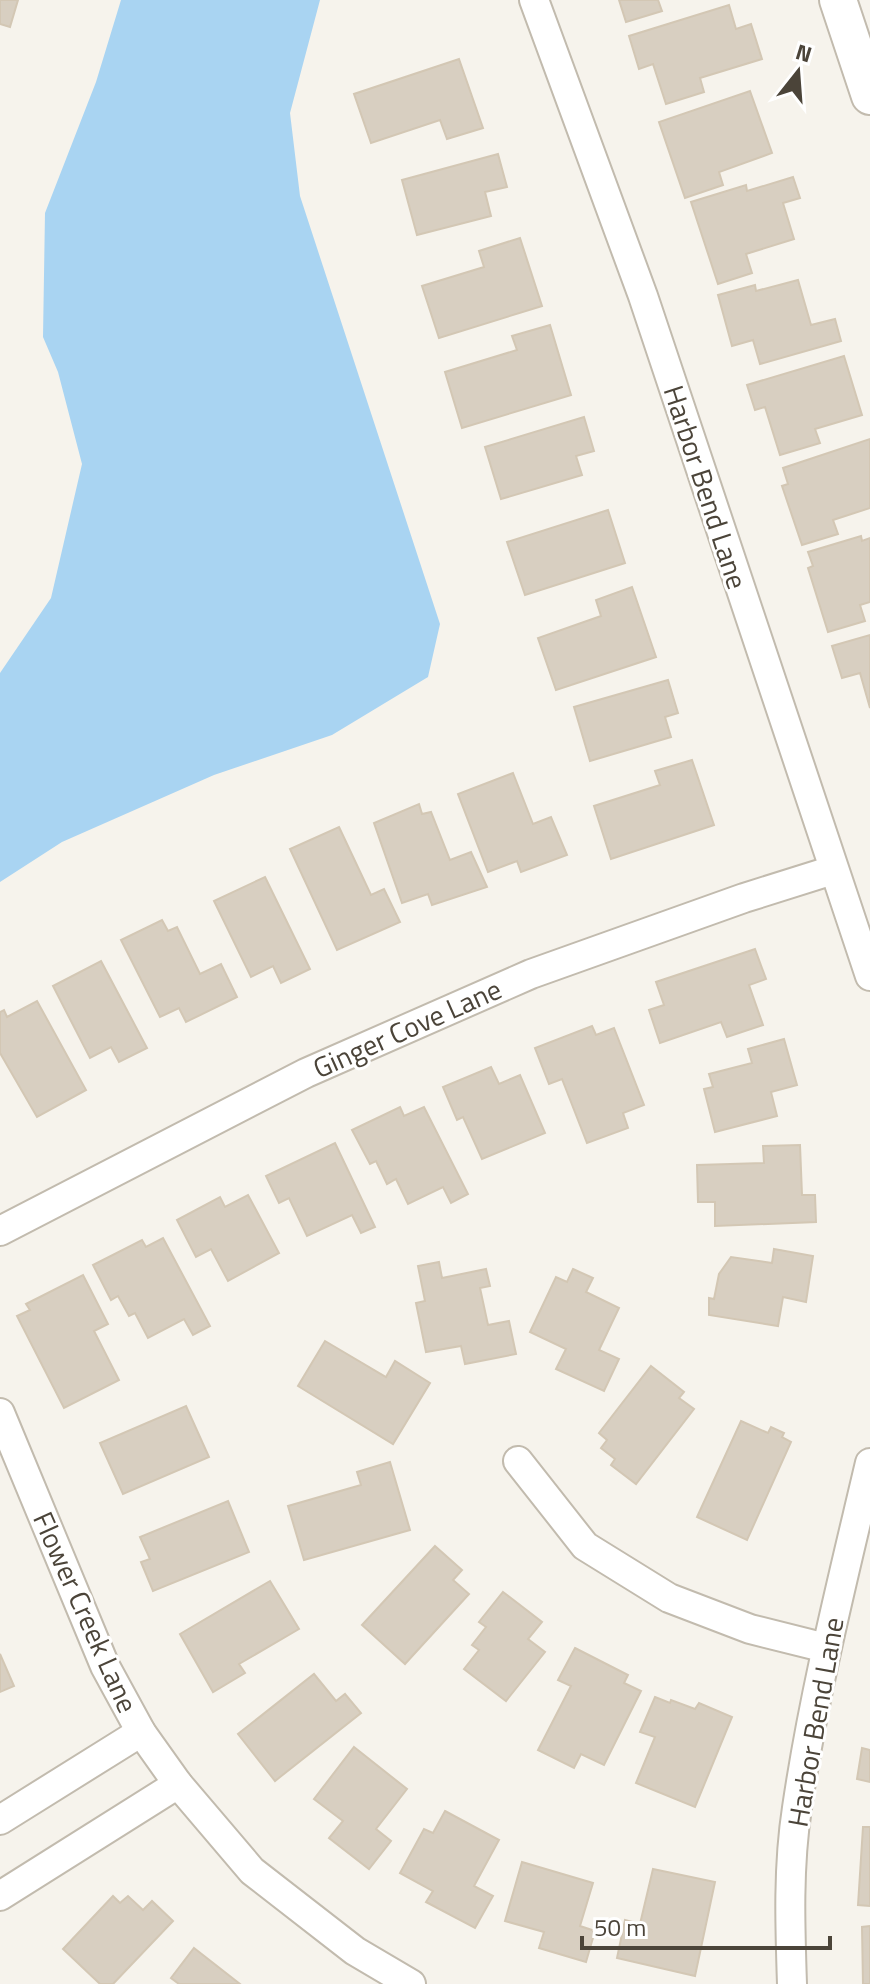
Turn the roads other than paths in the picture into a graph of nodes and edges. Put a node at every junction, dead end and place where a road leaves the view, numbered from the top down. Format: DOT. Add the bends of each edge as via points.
graph roads {
  1 [pos="534,0"];
  2 [pos="838,0"];
  3 [pos="870,96"];
  4 [pos="833,870"];
  5 [pos="870,976"];
  6 [pos="0,1231"];
  7 [pos="0,1413"];
  8 [pos="518,1461"];
  9 [pos="870,1463"];
  10 [pos="826,1648"];
  11 [pos="141,1732"];
  12 [pos="178,1784"];
  13 [pos="0,1820"];
  14 [pos="0,1896"];
  15 [pos="411,1984"];
  16 [pos="792,1984"];
  1 -- 4 [label="street, Harbor Bend Lane" via="643,296"];
  2 -- 3 [label="street"];
  4 -- 5 [label="street, Harbor Bend Lane"];
  4 -- 6 [label="street, Ginger Cove Lane" via="531,974 306,1073"];
  7 -- 11 [label="street, Flower Creek Lane" via="105,1666"];
  8 -- 10 [label="street" via="585,1546 669,1598 750,1629"];
  9 -- 10 [label="street, Harbor Bend Lane"];
  10 -- 16 [label="street, Harbor Bend Lane" via="796,1810 789,1904"];
  11 -- 12 [label="street, Flower Creek Lane"];
  11 -- 13 [label="street"];
  12 -- 14 [label="street"];
  12 -- 15 [label="street, Flower Creek Lane" via="252,1871 355,1951"];
}
